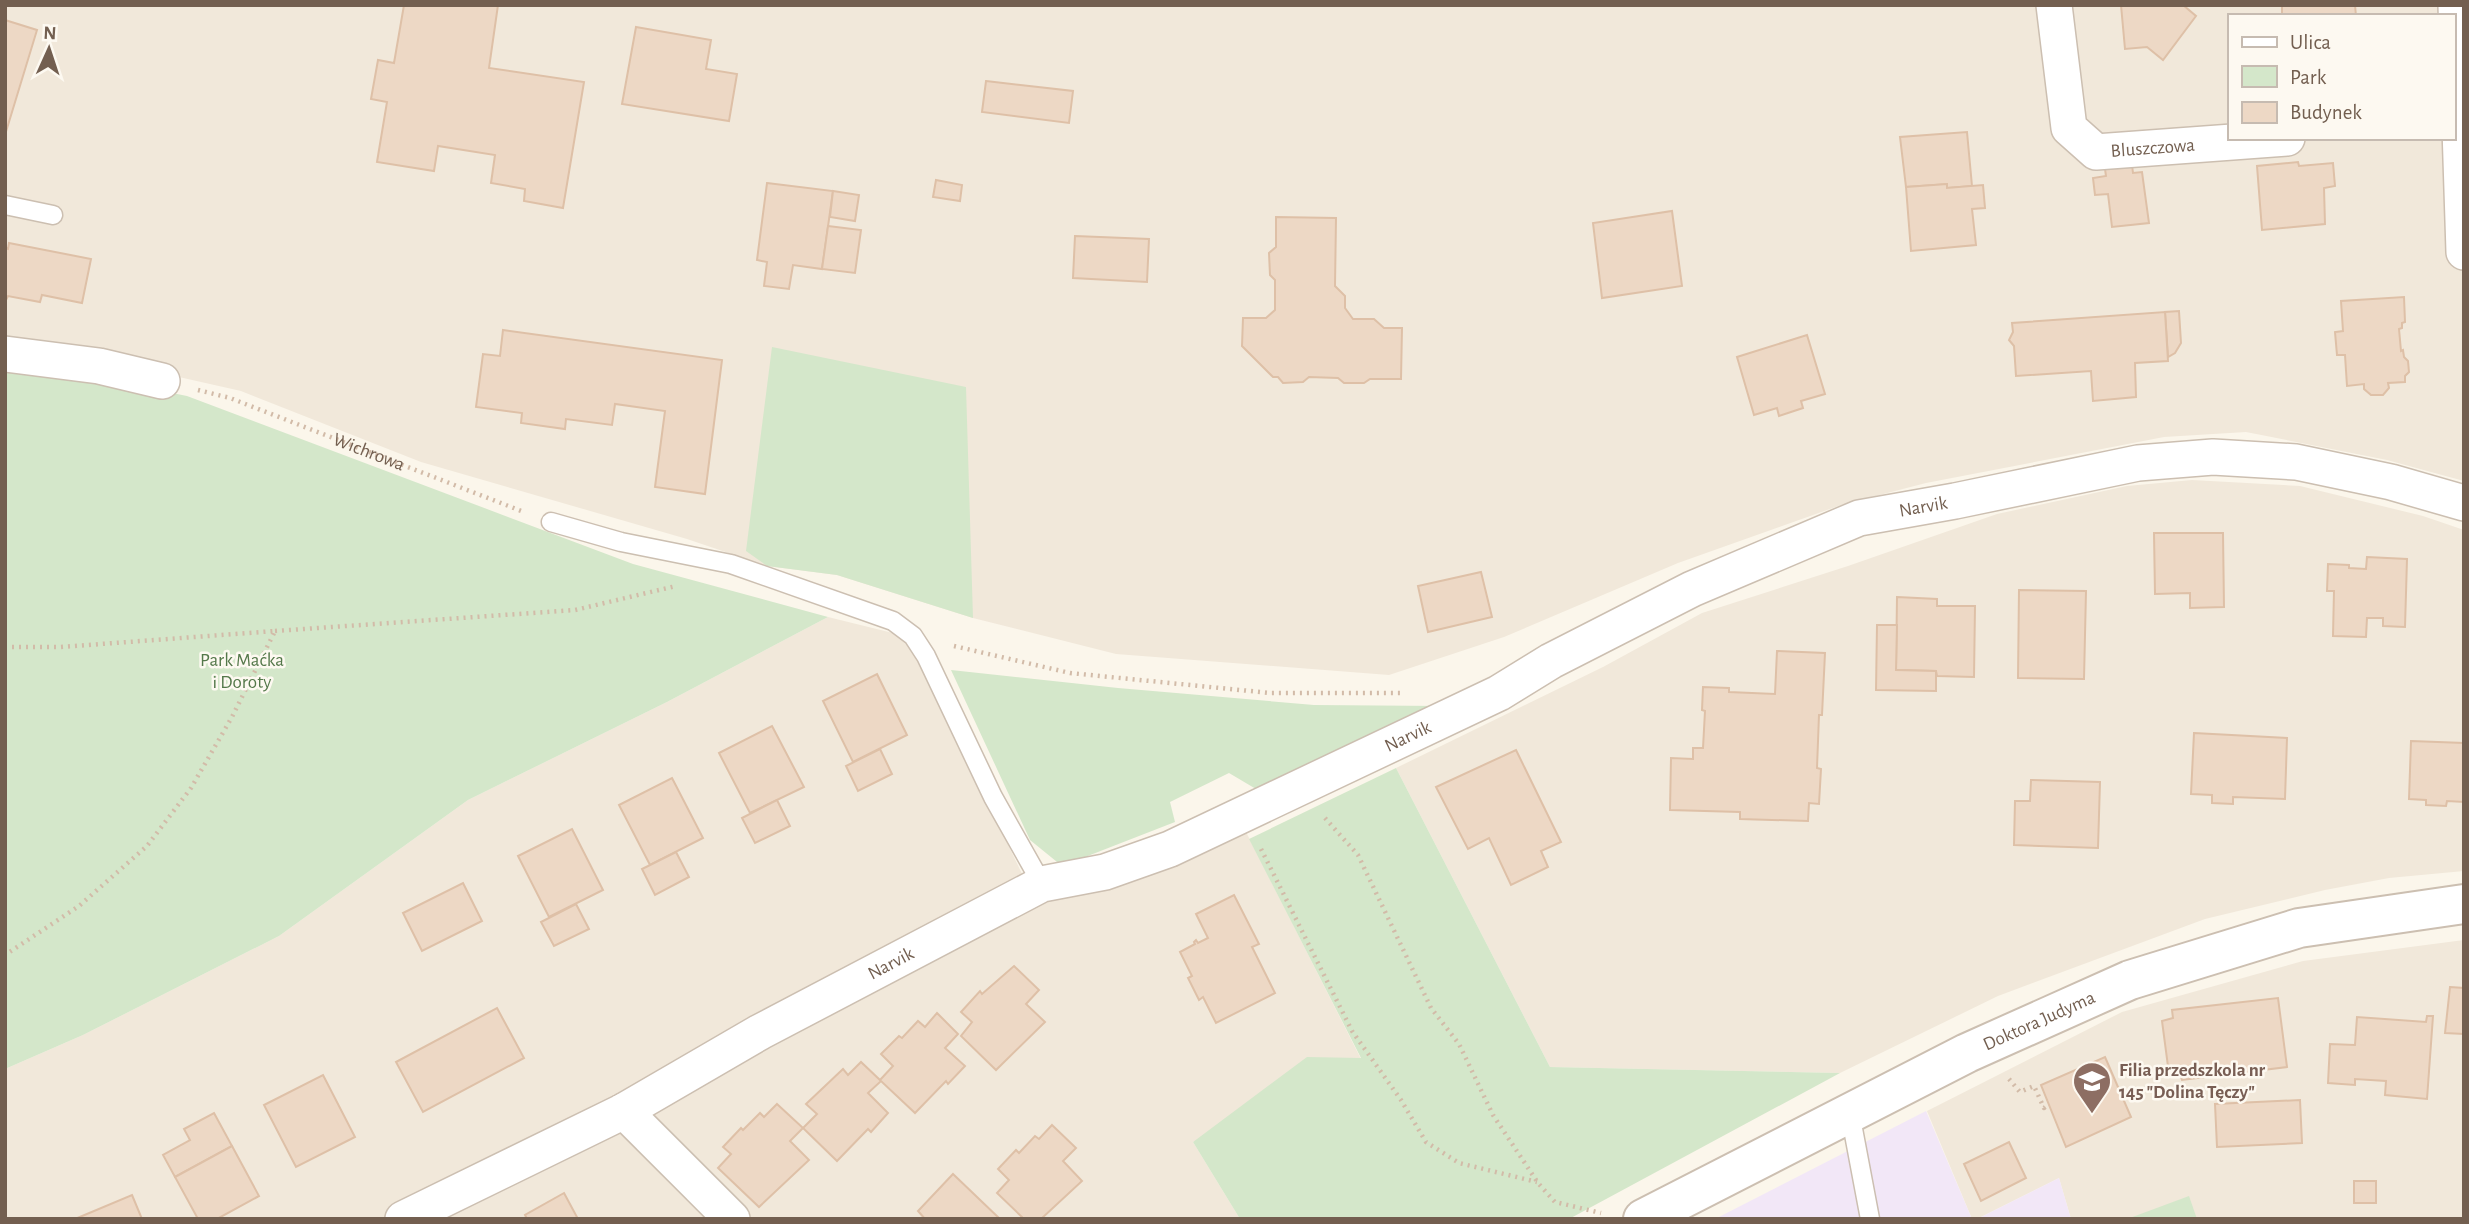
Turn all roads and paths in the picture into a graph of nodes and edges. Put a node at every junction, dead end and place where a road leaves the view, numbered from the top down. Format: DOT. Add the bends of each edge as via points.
graph roads {
  1 [pos="2054,5"];
  2 [pos="2456,5"];
  3 [pos="2456,126"];
  4 [pos="2260,140"];
  5 [pos="5,205"];
  6 [pos="53,215"];
  7 [pos="2464,252"];
  8 [pos="5,354"];
  9 [pos="162,381"];
  10 [pos="2464,503"];
  11 [pos="551,522"];
  12 [pos="731,564"];
  13 [pos="275,631"];
  14 [pos="912,636"];
  15 [pos="5,647"];
  16 [pos="1405,693"];
  17 [pos="1322,814"];
  18 [pos="1259,846"];
  19 [pos="1042,884"];
  20 [pos="2464,904"];
  21 [pos="5,955"];
  22 [pos="2003,1072"];
  23 [pos="2049,1104"];
  24 [pos="624,1111"];
  25 [pos="1850,1113"];
  26 [pos="1538,1183"];
  27 [pos="1601,1213"];
  28 [pos="403,1219"];
  29 [pos="732,1219"];
  30 [pos="1643,1219"];
  31 [pos="1870,1219"];
  1 -- 4 [label="street, Bluszczowa" via="2069,128 2096,152"];
  2 -- 3 [label="street"];
  3 -- 7 [label="street"];
  5 -- 6 [label="lane"];
  8 -- 9 [label="street" via="99,366"];
  9 -- 11 [label="path, Wichrowa" via="230,398"];
  10 -- 19 [label="street, Narvik" via="2295,462 2213,457 2138,463 1859,518 1692,589 1499,693 1170,849 1105,872"];
  11 -- 12 [label="lane" via="621,542"];
  12 -- 13 [label="path" via="716,577 575,610"];
  12 -- 14 [label="lane" via="893,621"];
  13 -- 15 [label="path"];
  13 -- 21 [label="path" via="191,788 147,846 79,906"];
  14 -- 16 [label="path" via="1070,673 1270,693"];
  14 -- 19 [label="lane"];
  17 -- 26 [label="path" via="1358,855 1431,1008 1459,1044 1493,1115"];
  18 -- 26 [label="path" via="1352,1031 1426,1142 1459,1163"];
  19 -- 24 [label="street, Narvik" via="760,1032"];
  20 -- 25 [label="street, Doktora Judyma" via="2299,928 2130,980 1967,1053"];
  22 -- 23 [label="path" via="2020,1092 2034,1086 2044,1108"];
  24 -- 28 [label="street, Narvik"];
  24 -- 29 [label="street"];
  25 -- 30 [label="street, Doktora Judyma"];
  25 -- 31 [label="lane"];
  26 -- 27 [label="path" via="1555,1202"];
}
